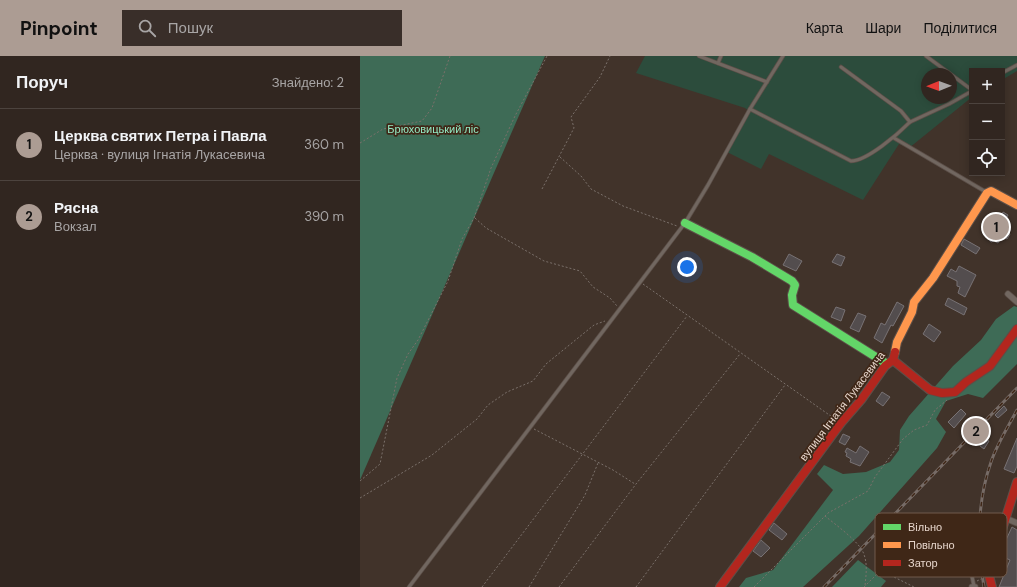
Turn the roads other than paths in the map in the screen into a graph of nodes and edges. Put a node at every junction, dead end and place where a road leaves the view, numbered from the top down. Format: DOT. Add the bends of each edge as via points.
graph roads {
  1 [pos="698,56"];
  2 [pos="721,56"];
  3 [pos="783,56"];
  4 [pos="926,56"];
  5 [pos="718,63"];
  6 [pos="1017,65"];
  7 [pos="841,67"];
  8 [pos="1005,71"];
  9 [pos="767,82"];
  10 [pos="969,88"];
  11 [pos="969,92"];
  12 [pos="750,109"];
  13 [pos="910,122"];
  14 [pos="894,138"];
  15 [pos="987,193"];
  16 [pos="1017,205"];
  17 [pos="683,226"];
  18 [pos="1008,294"];
  19 [pos="1017,302"];
  20 [pos="1017,329"];
  21 [pos="890,362"];
  22 [pos="1017,482"];
  23 [pos="1015,492"];
  24 [pos="1007,515"];
  25 [pos="1007,518"];
  26 [pos="1017,523"];
  27 [pos="972,577"];
  28 [pos="989,577"];
  29 [pos="409,587"];
  30 [pos="720,587"];
  31 [pos="974,587"];
  32 [pos="992,587"];
  1 -- 5 [label="lane"];
  2 -- 5 [label="lane"];
  3 -- 9 [label="lane"];
  4 -- 10 [label="lane"];
  5 -- 9 [label="lane"];
  6 -- 8 [label="lane"];
  7 -- 13 [label="lane" via="901,110"];
  9 -- 12 [label="lane"];
  11 -- 13 [label="lane"];
  12 -- 14 [label="lane" via="851,162 859,161"];
  12 -- 17 [label="lane"];
  13 -- 14 [label="lane"];
  14 -- 15 [label="lane"];
  15 -- 16 [label="street" via="991,191"];
  15 -- 21 [label="street, вулиця Ігнатія Лукасевича" via="933,278 914,302"];
  17 -- 21 [label="street" via="752,257 792,282 795,286 793,305"];
  17 -- 29 [label="lane"];
  18 -- 19 [label="street"];
  20 -- 21 [label="street" via="990,366 955,392 942,394 930,390"];
  21 -- 30 [label="street, вулиця Ігнатія Лукасевича" via="841,423"];
  22 -- 23 [label="street"];
  23 -- 24 [label="street"];
  25 -- 26 [label="street"];
  27 -- 31 [label="lane"];
  28 -- 32 [label="street"];
}
